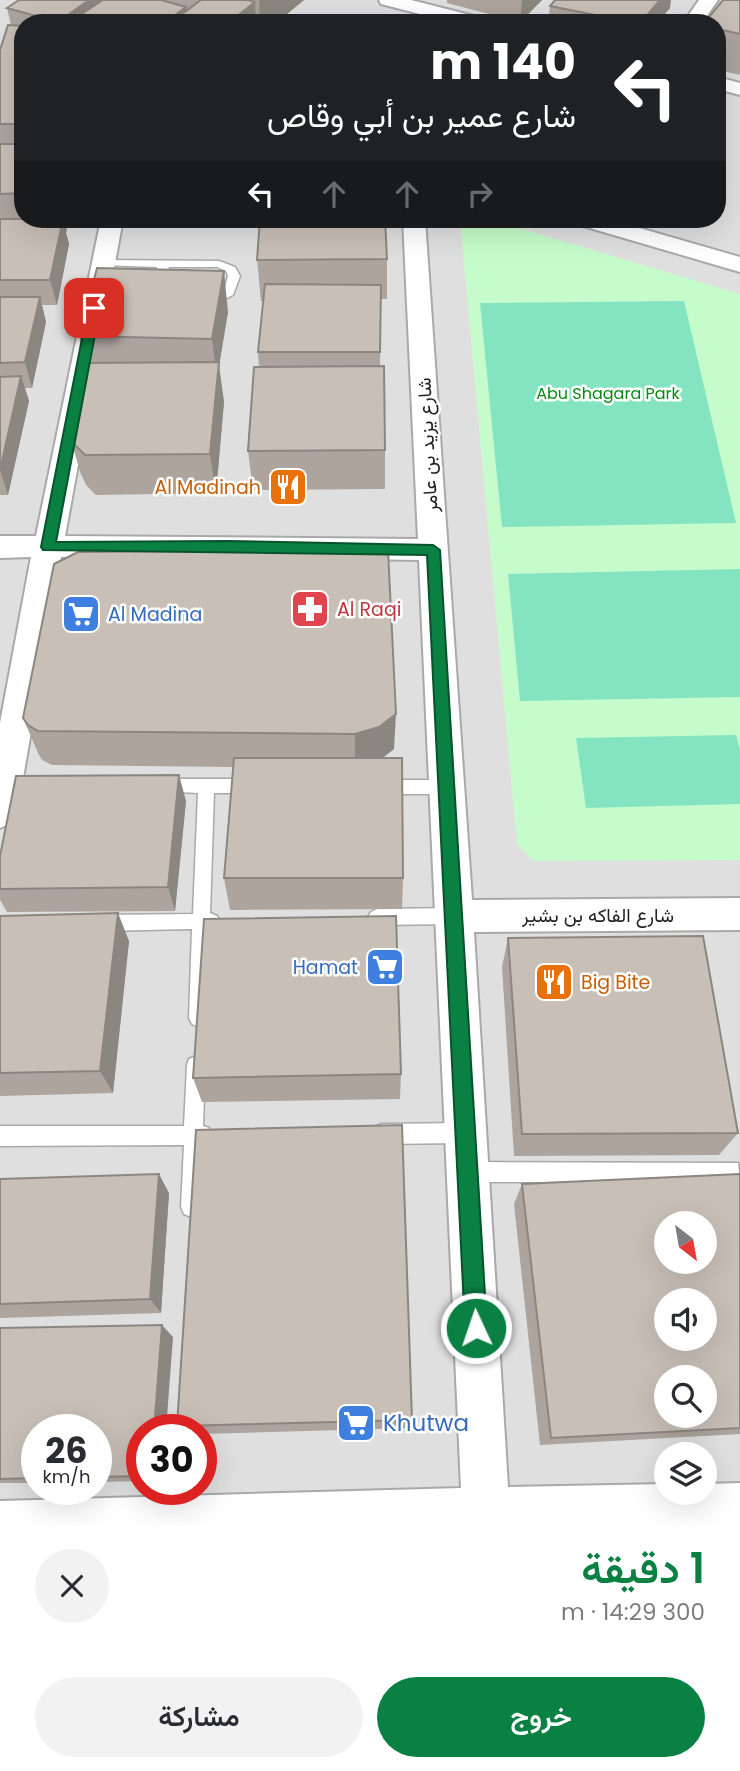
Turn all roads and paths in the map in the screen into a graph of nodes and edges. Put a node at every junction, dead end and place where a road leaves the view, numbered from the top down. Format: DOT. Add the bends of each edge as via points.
graph roads {
  1 [pos="388,0"];
  2 [pos="443,14"];
  3 [pos="110,228"];
  4 [pos="415,228"];
  5 [pos="615,228"];
  6 [pos="103,262"];
  7 [pos="164,263"];
  8 [pos="740,265"];
  9 [pos="165,298"];
  10 [pos="196,299"];
  11 [pos="0,547"];
  12 [pos="48,547"];
  13 [pos="433,550"];
  14 [pos="7,748"];
  15 [pos="153,786"];
  16 [pos="206,786"];
  17 [pos="273,786"];
  18 [pos="367,787"];
  19 [pos="447,787"];
  20 [pos="8,795"];
  21 [pos="740,915"];
  22 [pos="455,916"];
  23 [pos="362,918"];
  24 [pos="228,920"];
  25 [pos="202,921"];
  26 [pos="81,923"];
  27 [pos="467,1133"];
  28 [pos="358,1134"];
  29 [pos="194,1135"];
  30 [pos="221,1135"];
  31 [pos="0,1136"];
  32 [pos="468,1172"];
  33 [pos="738,1173"];
  34 [pos="190,1229"];
  35 [pos="740,1507"];
  36 [pos="485,1511"];
  37 [pos="617,1518"];
  38 [pos="0,1525"];
  1 -- 2 [label="street"];
  3 -- 6 [label="street"];
  4 -- 13 [label="street, شارع يزيد بن عامر"];
  5 -- 8 [label="street"];
  6 -- 7 [label="lane"];
  6 -- 12 [label="street"];
  7 -- 9 [label="lane" via="158,293"];
  7 -- 10 [label="lane" via="219,264 231,269 234,276 229,293 216,299"];
  11 -- 12 [label="street"];
  12 -- 13 [label="street"];
  12 -- 14 [label="street"];
  13 -- 19 [label="street, شارع يزيد بن عامر"];
  14 -- 20 [label="street"];
  15 -- 16 [label="lane"];
  16 -- 17 [label="lane"];
  16 -- 25 [label="lane"];
  18 -- 19 [label="lane"];
  19 -- 22 [label="street, شارع يزيد بن عامر"];
  21 -- 22 [label="street, شارع الفاكه بن بشير"];
  22 -- 23 [label="lane"];
  22 -- 27 [label="street, شارع يزيد بن عامر"];
  24 -- 25 [label="lane"];
  25 -- 26 [label="lane"];
  25 -- 29 [label="lane"];
  27 -- 28 [label="lane"];
  27 -- 32 [label="street, شارع يزيد بن عامر"];
  29 -- 30 [label="lane"];
  29 -- 31 [label="lane"];
  29 -- 34 [label="lane"];
  32 -- 33 [label="lane"];
  32 -- 36 [label="street, شارع يزيد بن عامر"];
  35 -- 37 [label="street"];
  36 -- 37 [label="street"];
  36 -- 38 [label="street" via="180,1510"];
}
